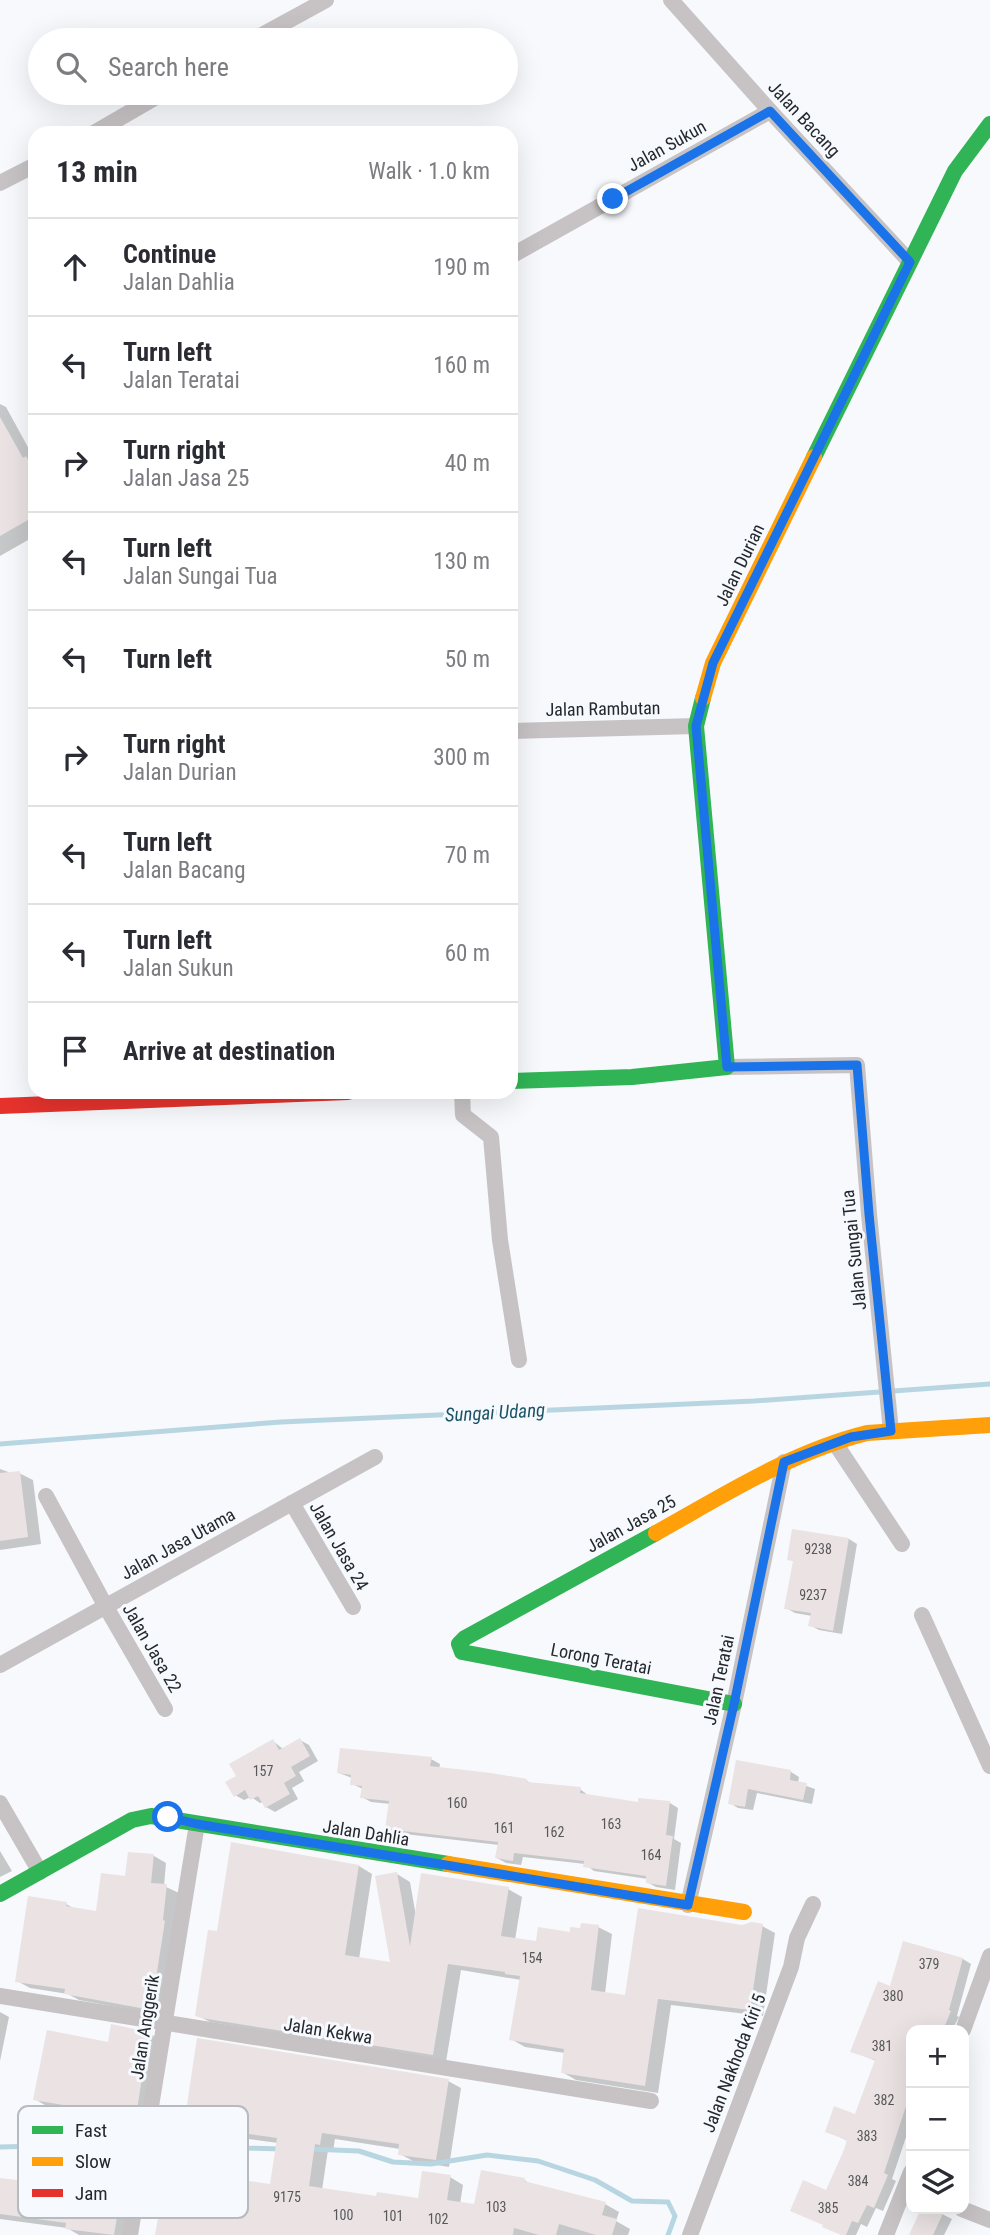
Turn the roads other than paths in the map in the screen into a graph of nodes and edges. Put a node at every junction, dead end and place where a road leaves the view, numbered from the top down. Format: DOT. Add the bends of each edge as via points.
graph roads {
  1 [pos="326,0"];
  2 [pos="671,0"];
  3 [pos="275,28"];
  4 [pos="142,105"];
  5 [pos="770,111"];
  6 [pos="990,124"];
  7 [pos="105,126"];
  8 [pos="28,169"];
  9 [pos="0,183"];
  10 [pos="518,252"];
  11 [pos="910,262"];
  12 [pos="696,726"];
  13 [pos="518,731"];
  14 [pos="727,1067"];
  15 [pos="518,1081"];
  16 [pos="174,1099"];
  17 [pos="462,1099"];
  18 [pos="0,1106"];
  19 [pos="519,1360"];
  20 [pos="990,1425"];
  21 [pos="891,1431"];
  22 [pos="835,1443"];
  23 [pos="375,1457"];
  24 [pos="784,1462"];
  25 [pos="46,1496"];
  26 [pos="292,1503"];
  27 [pos="902,1544"];
  28 [pos="106,1606"];
  29 [pos="354,1607"];
  30 [pos="922,1615"];
  31 [pos="462,1652"];
  32 [pos="0,1665"];
  33 [pos="734,1704"];
  34 [pos="165,1709"];
  35 [pos="990,1766"];
  36 [pos="0,1803"];
  37 [pos="197,1824"];
  38 [pos="40,1872"];
  39 [pos="0,1894"];
  40 [pos="688,1905"];
  41 [pos="813,1905"];
  42 [pos="744,1912"];
  43 [pos="990,1956"];
  44 [pos="0,1996"];
  45 [pos="165,2024"];
  46 [pos="965,2025"];
  47 [pos="651,2101"];
  48 [pos="151,2106"];
  49 [pos="906,2191"];
  50 [pos="969,2212"];
  51 [pos="990,2220"];
  52 [pos="690,2235"];
  53 [pos="886,2235"];
  1 -- 3 [label="street"];
  2 -- 5 [label="street, Jalan Bacang"];
  4 -- 7 [label="street"];
  5 -- 10 [label="street, Jalan Sukun"];
  5 -- 11 [label="street, Jalan Bacang"];
  6 -- 11 [label="street, Jalan Durian" via="955,171"];
  8 -- 9 [label="street"];
  11 -- 12 [label="street, Jalan Durian" via="713,663"];
  12 -- 13 [label="street, Jalan Rambutan"];
  12 -- 14 [label="street, Jalan Durian"];
  14 -- 15 [label="street" via="632,1077"];
  14 -- 21 [label="street, Jalan Sungai Tua" via="857,1065"];
  16 -- 18 [label="street"];
  17 -- 19 [label="street" via="463,1115 491,1137 500,1240"];
  20 -- 21 [label="street, Jalan Jasa 25"];
  21 -- 22 [label="street, Jalan Jasa 25"];
  22 -- 24 [label="street, Jalan Jasa 25"];
  22 -- 27 [label="street"];
  23 -- 26 [label="street, Jalan Jasa Utama"];
  24 -- 31 [label="street, Jalan Jasa 25" via="465,1637 459,1644"];
  24 -- 33 [label="street, Jalan Teratai"];
  25 -- 28 [label="street, Jalan Jasa 22"];
  26 -- 28 [label="street, Jalan Jasa Utama"];
  26 -- 29 [label="street, Jalan Jasa 24"];
  28 -- 32 [label="street, Jalan Jasa Utama"];
  28 -- 34 [label="street, Jalan Jasa 22"];
  30 -- 35 [label="street"];
  31 -- 33 [label="street, Lorong Teratai"];
  33 -- 40 [label="street, Jalan Teratai"];
  36 -- 38 [label="street"];
  37 -- 38 [label="street, Jalan Dahlia" via="168,1817 132,1820"];
  37 -- 40 [label="street, Jalan Dahlia"];
  37 -- 45 [label="street, Jalan Anggerik"];
  38 -- 39 [label="street, Jalan Dahlia"];
  40 -- 42 [label="street, Jalan Dahlia"];
  41 -- 52 [label="street, Jalan Nakhoda Kiri 5"];
  43 -- 46 [label="street"];
  44 -- 45 [label="street, Jalan Kekwa"];
  45 -- 47 [label="street, Jalan Kekwa"];
  45 -- 48 [label="street, Jalan Anggerik"];
  49 -- 53 [label="street"];
  50 -- 51 [label="street"];
}
